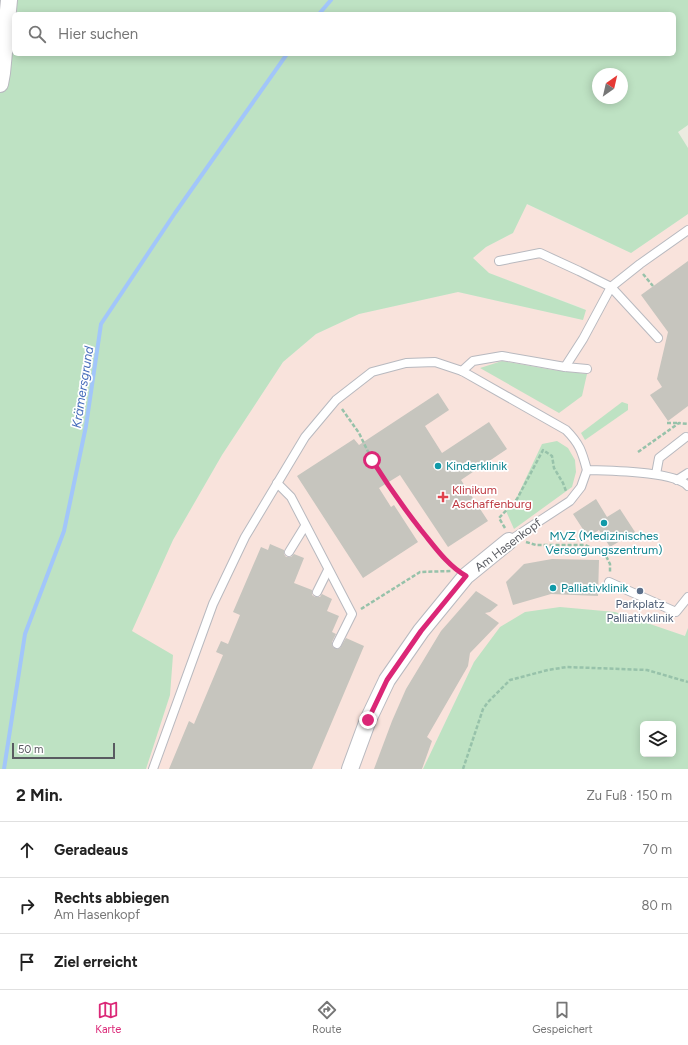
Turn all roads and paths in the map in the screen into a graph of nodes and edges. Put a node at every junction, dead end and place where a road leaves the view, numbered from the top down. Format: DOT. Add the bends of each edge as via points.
graph roads {
  1 [pos="9,0"];
  2 [pos="0,84"];
  3 [pos="688,230"];
  4 [pos="499,261"];
  5 [pos="637,266"];
  6 [pos="653,286"];
  7 [pos="611,287"];
  8 [pos="658,338"];
  9 [pos="565,367"];
  10 [pos="587,369"];
  11 [pos="462,371"];
  12 [pos="336,400"];
  13 [pos="666,423"];
  14 [pos="678,423"];
  15 [pos="688,424"];
  16 [pos="686,437"];
  17 [pos="638,452"];
  18 [pos="587,470"];
  19 [pos="688,473"];
  20 [pos="656,474"];
  21 [pos="677,480"];
  22 [pos="277,482"];
  23 [pos="688,486"];
  24 [pos="570,501"];
  25 [pos="499,518"];
  26 [pos="305,526"];
  27 [pos="511,540"];
  28 [pos="289,552"];
  29 [pos="605,554"];
  30 [pos="328,570"];
  31 [pos="609,582"];
  32 [pos="316,592"];
  33 [pos="688,598"];
  34 [pos="352,614"];
  35 [pos="337,644"];
  36 [pos="688,682"];
  37 [pos="154,769"];
  38 [pos="350,769"];
  39 [pos="463,769"];
  1 -- 2 [label="street"];
  3 -- 5 [label="lane"];
  4 -- 7 [label="lane" via="540,253"];
  5 -- 6 [label="path"];
  5 -- 7 [label="lane"];
  7 -- 8 [label="lane"];
  7 -- 9 [label="lane"];
  9 -- 10 [label="lane"];
  9 -- 11 [label="lane" via="502,356 473,361"];
  11 -- 12 [label="lane" via="435,362 406,364 372,372"];
  11 -- 18 [label="lane" via="566,430 582,451"];
  12 -- 22 [label="lane" via="305,437"];
  12 -- 34 [label="path" via="359,433 372,460 395,496 439,553 456,570 420,572"];
  13 -- 14 [label="path"];
  14 -- 15 [label="path"];
  14 -- 17 [label="path"];
  16 -- 20 [label="lane" via="659,458"];
  18 -- 20 [label="lane"];
  18 -- 24 [label="lane, Am Hasenkopf" via="581,487"];
  19 -- 21 [label="lane"];
  20 -- 21 [label="lane"];
  21 -- 23 [label="lane"];
  22 -- 26 [label="lane" via="291,497"];
  22 -- 37 [label="lane" via="245,537 213,604"];
  24 -- 25 [label="path" via="554,468 552,456 542,450 517,499"];
  24 -- 27 [label="lane, Am Hasenkopf"];
  26 -- 28 [label="lane"];
  26 -- 30 [label="lane"];
  27 -- 29 [label="path" via="536,545 585,545"];
  27 -- 38 [label="street, Am Hasenkopf" via="466,576 421,631 387,680 368,720"];
  30 -- 32 [label="lane"];
  30 -- 34 [label="lane"];
  31 -- 33 [label="lane" via="676,612"];
  34 -- 35 [label="lane"];
  36 -- 39 [label="path" via="647,670 567,667 510,680 483,709"];
}
